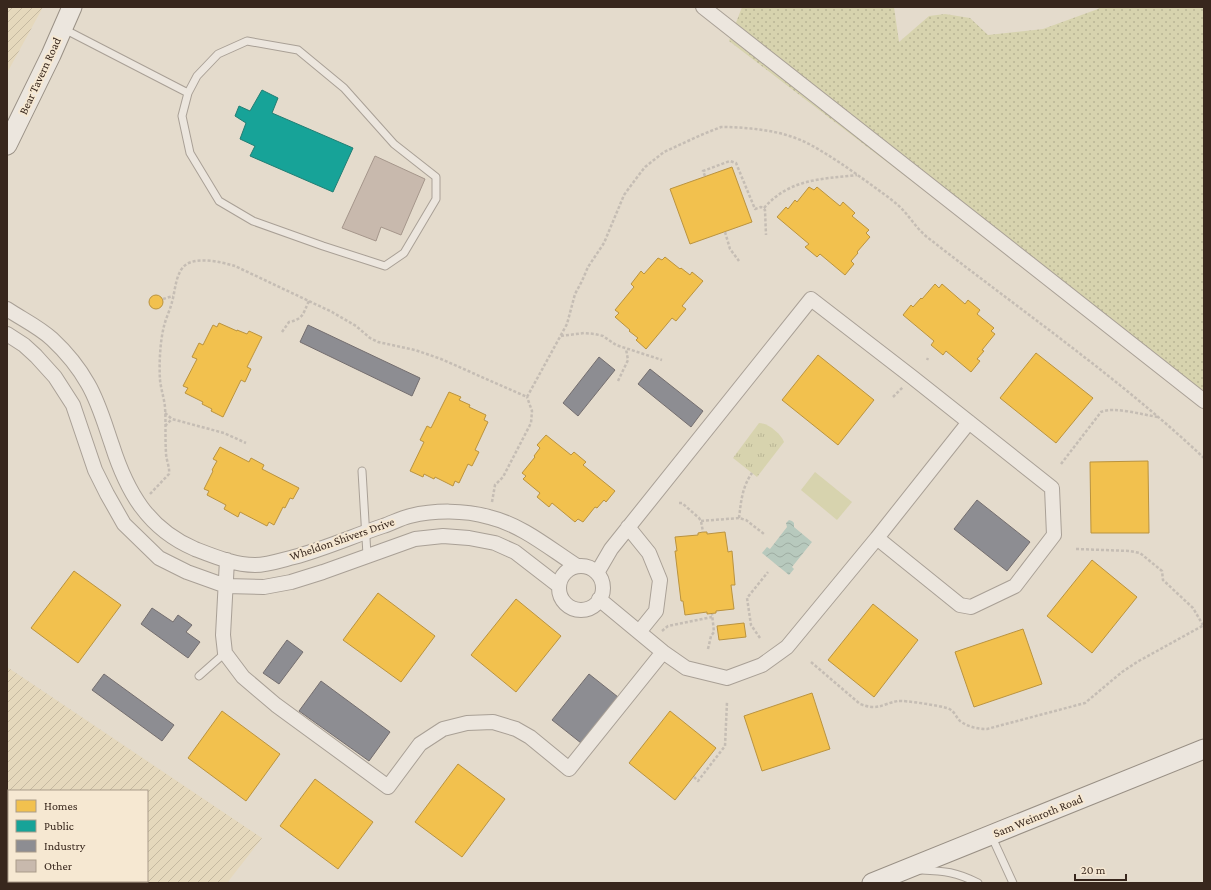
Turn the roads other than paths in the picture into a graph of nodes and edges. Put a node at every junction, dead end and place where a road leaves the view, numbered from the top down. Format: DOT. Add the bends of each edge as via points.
graph roads {
  1 [pos="72,7"];
  2 [pos="703,7"];
  3 [pos="62,28"];
  4 [pos="188,93"];
  5 [pos="7,145"];
  6 [pos="7,309"];
  7 [pos="7,334"];
  8 [pos="1204,401"];
  9 [pos="969,422"];
  10 [pos="362,471"];
  11 [pos="628,527"];
  12 [pos="365,532"];
  13 [pos="877,538"];
  14 [pos="367,555"];
  15 [pos="227,560"];
  16 [pos="577,566"];
  17 [pos="597,573"];
  18 [pos="226,586"];
  19 [pos="559,586"];
  20 [pos="599,600"];
  21 [pos="639,632"];
  22 [pos="663,652"];
  23 [pos="226,653"];
  24 [pos="198,676"];
  25 [pos="1204,749"];
  26 [pos="991,835"];
  27 [pos="906,869"];
  28 [pos="872,883"];
  29 [pos="978,883"];
  30 [pos="1013,883"];
  1 -- 3 [label="street, Bear Tavern Road"];
  2 -- 8 [label="street"];
  3 -- 4 [label="lane"];
  3 -- 5 [label="street, Bear Tavern Road"];
  4 -- 4 [label="lane" via="197,76 218,54 247,41 298,50 344,88 394,144 436,177 436,199 404,253 385,266 253,221 219,201 190,153 182,116"];
  6 -- 15 [label="street, Wheldon Shivers Drive" via="52,339 77,367 89,385 124,477 140,507 173,537"];
  7 -- 18 [label="street, Wheldon Shivers Drive" via="36,356 55,377 73,405 95,470 124,524 159,558 187,572"];
  9 -- 11 [label="street" via="811,299"];
  9 -- 13 [label="street"];
  9 -- 13 [label="street" via="1052,488 1054,535 1015,586 971,607 960,606"];
  10 -- 12 [label="lane"];
  11 -- 17 [label="street"];
  11 -- 21 [label="street" via="649,553 660,580 656,611"];
  12 -- 14 [label="lane"];
  12 -- 15 [label="street, Wheldon Shivers Drive" via="282,560 255,565"];
  12 -- 16 [label="street, Wheldon Shivers Drive" via="410,516 463,512 490,517 515,526"];
  13 -- 22 [label="street" via="787,647 762,665 727,678 686,668"];
  14 -- 18 [label="street, Wheldon Shivers Drive" via="291,582 264,586"];
  14 -- 19 [label="street, Wheldon Shivers Drive" via="414,538 469,538 495,543 515,552"];
  15 -- 18 [label="street"];
  16 -- 17 [label="street" via="591,568"];
  16 -- 19 [label="street" via="565,573"];
  17 -- 20 [label="street" via="603,586"];
  18 -- 23 [label="street" via="223,635"];
  19 -- 20 [label="street" via="563,600 574,608 582,610 595,605"];
  20 -- 21 [label="street"];
  21 -- 22 [label="street"];
  22 -- 23 [label="street" via="569,769 530,737 516,729 493,722 467,722 443,728 420,744 388,787 276,705 243,676"];
  23 -- 24 [label="lane"];
  25 -- 26 [label="street, Sam Weinroth Road"];
  26 -- 27 [label="street, Sam Weinroth Road"];
  26 -- 30 [label="lane"];
  27 -- 28 [label="street, Sam Weinroth Road"];
  27 -- 29 [label="lane" via="956,873"];
}
